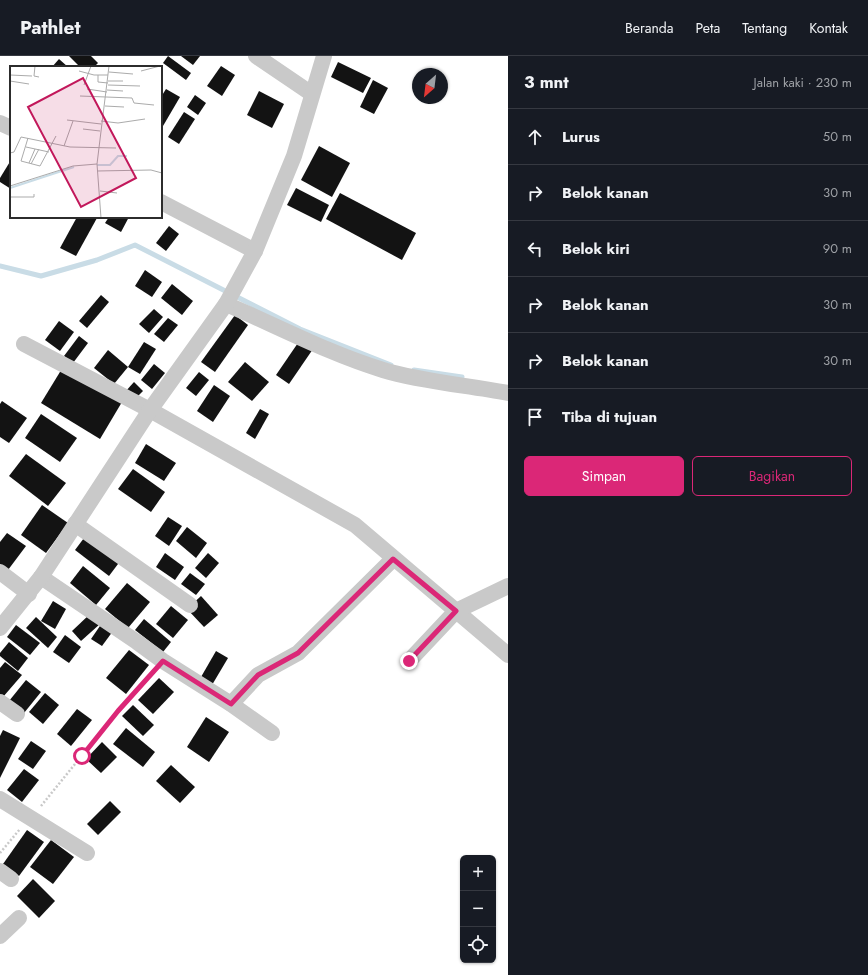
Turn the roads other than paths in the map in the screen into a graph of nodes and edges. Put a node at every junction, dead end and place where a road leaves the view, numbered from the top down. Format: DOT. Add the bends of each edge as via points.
graph roads {
  1 [pos="256,56"];
  2 [pos="324,56"];
  3 [pos="312,94"];
  4 [pos="0,123"];
  5 [pos="10,128"];
  6 [pos="162,203"];
  7 [pos="255,251"];
  8 [pos="228,301"];
  9 [pos="24,344"];
  10 [pos="508,393"];
  11 [pos="150,410"];
  12 [pos="75,524"];
  13 [pos="393,559"];
  14 [pos="0,572"];
  15 [pos="41,577"];
  16 [pos="508,586"];
  17 [pos="29,594"];
  18 [pos="190,605"];
  19 [pos="456,611"];
  20 [pos="0,628"];
  21 [pos="508,655"];
  22 [pos="409,661"];
  23 [pos="0,702"];
  24 [pos="231,704"];
  25 [pos="17,714"];
  26 [pos="272,733"];
  27 [pos="0,799"];
  28 [pos="87,853"];
  29 [pos="19,918"];
  30 [pos="0,936"];
  1 -- 3 [label="street"];
  2 -- 3 [label="street"];
  3 -- 7 [label="street" via="294,156"];
  4 -- 5 [label="street"];
  6 -- 7 [label="street"];
  7 -- 8 [label="street"];
  8 -- 10 [label="street" via="383,370"];
  8 -- 11 [label="street"];
  9 -- 11 [label="street"];
  11 -- 12 [label="street"];
  11 -- 13 [label="street" via="355,525"];
  12 -- 15 [label="street"];
  12 -- 18 [label="street"];
  13 -- 19 [label="street"];
  13 -- 24 [label="street" via="298,653 258,675"];
  14 -- 17 [label="street"];
  15 -- 17 [label="street"];
  15 -- 24 [label="street" via="163,661"];
  16 -- 19 [label="street"];
  17 -- 20 [label="street"];
  19 -- 21 [label="street"];
  19 -- 22 [label="street"];
  23 -- 25 [label="street"];
  24 -- 26 [label="street"];
  27 -- 28 [label="street"];
  29 -- 30 [label="street"];
}
